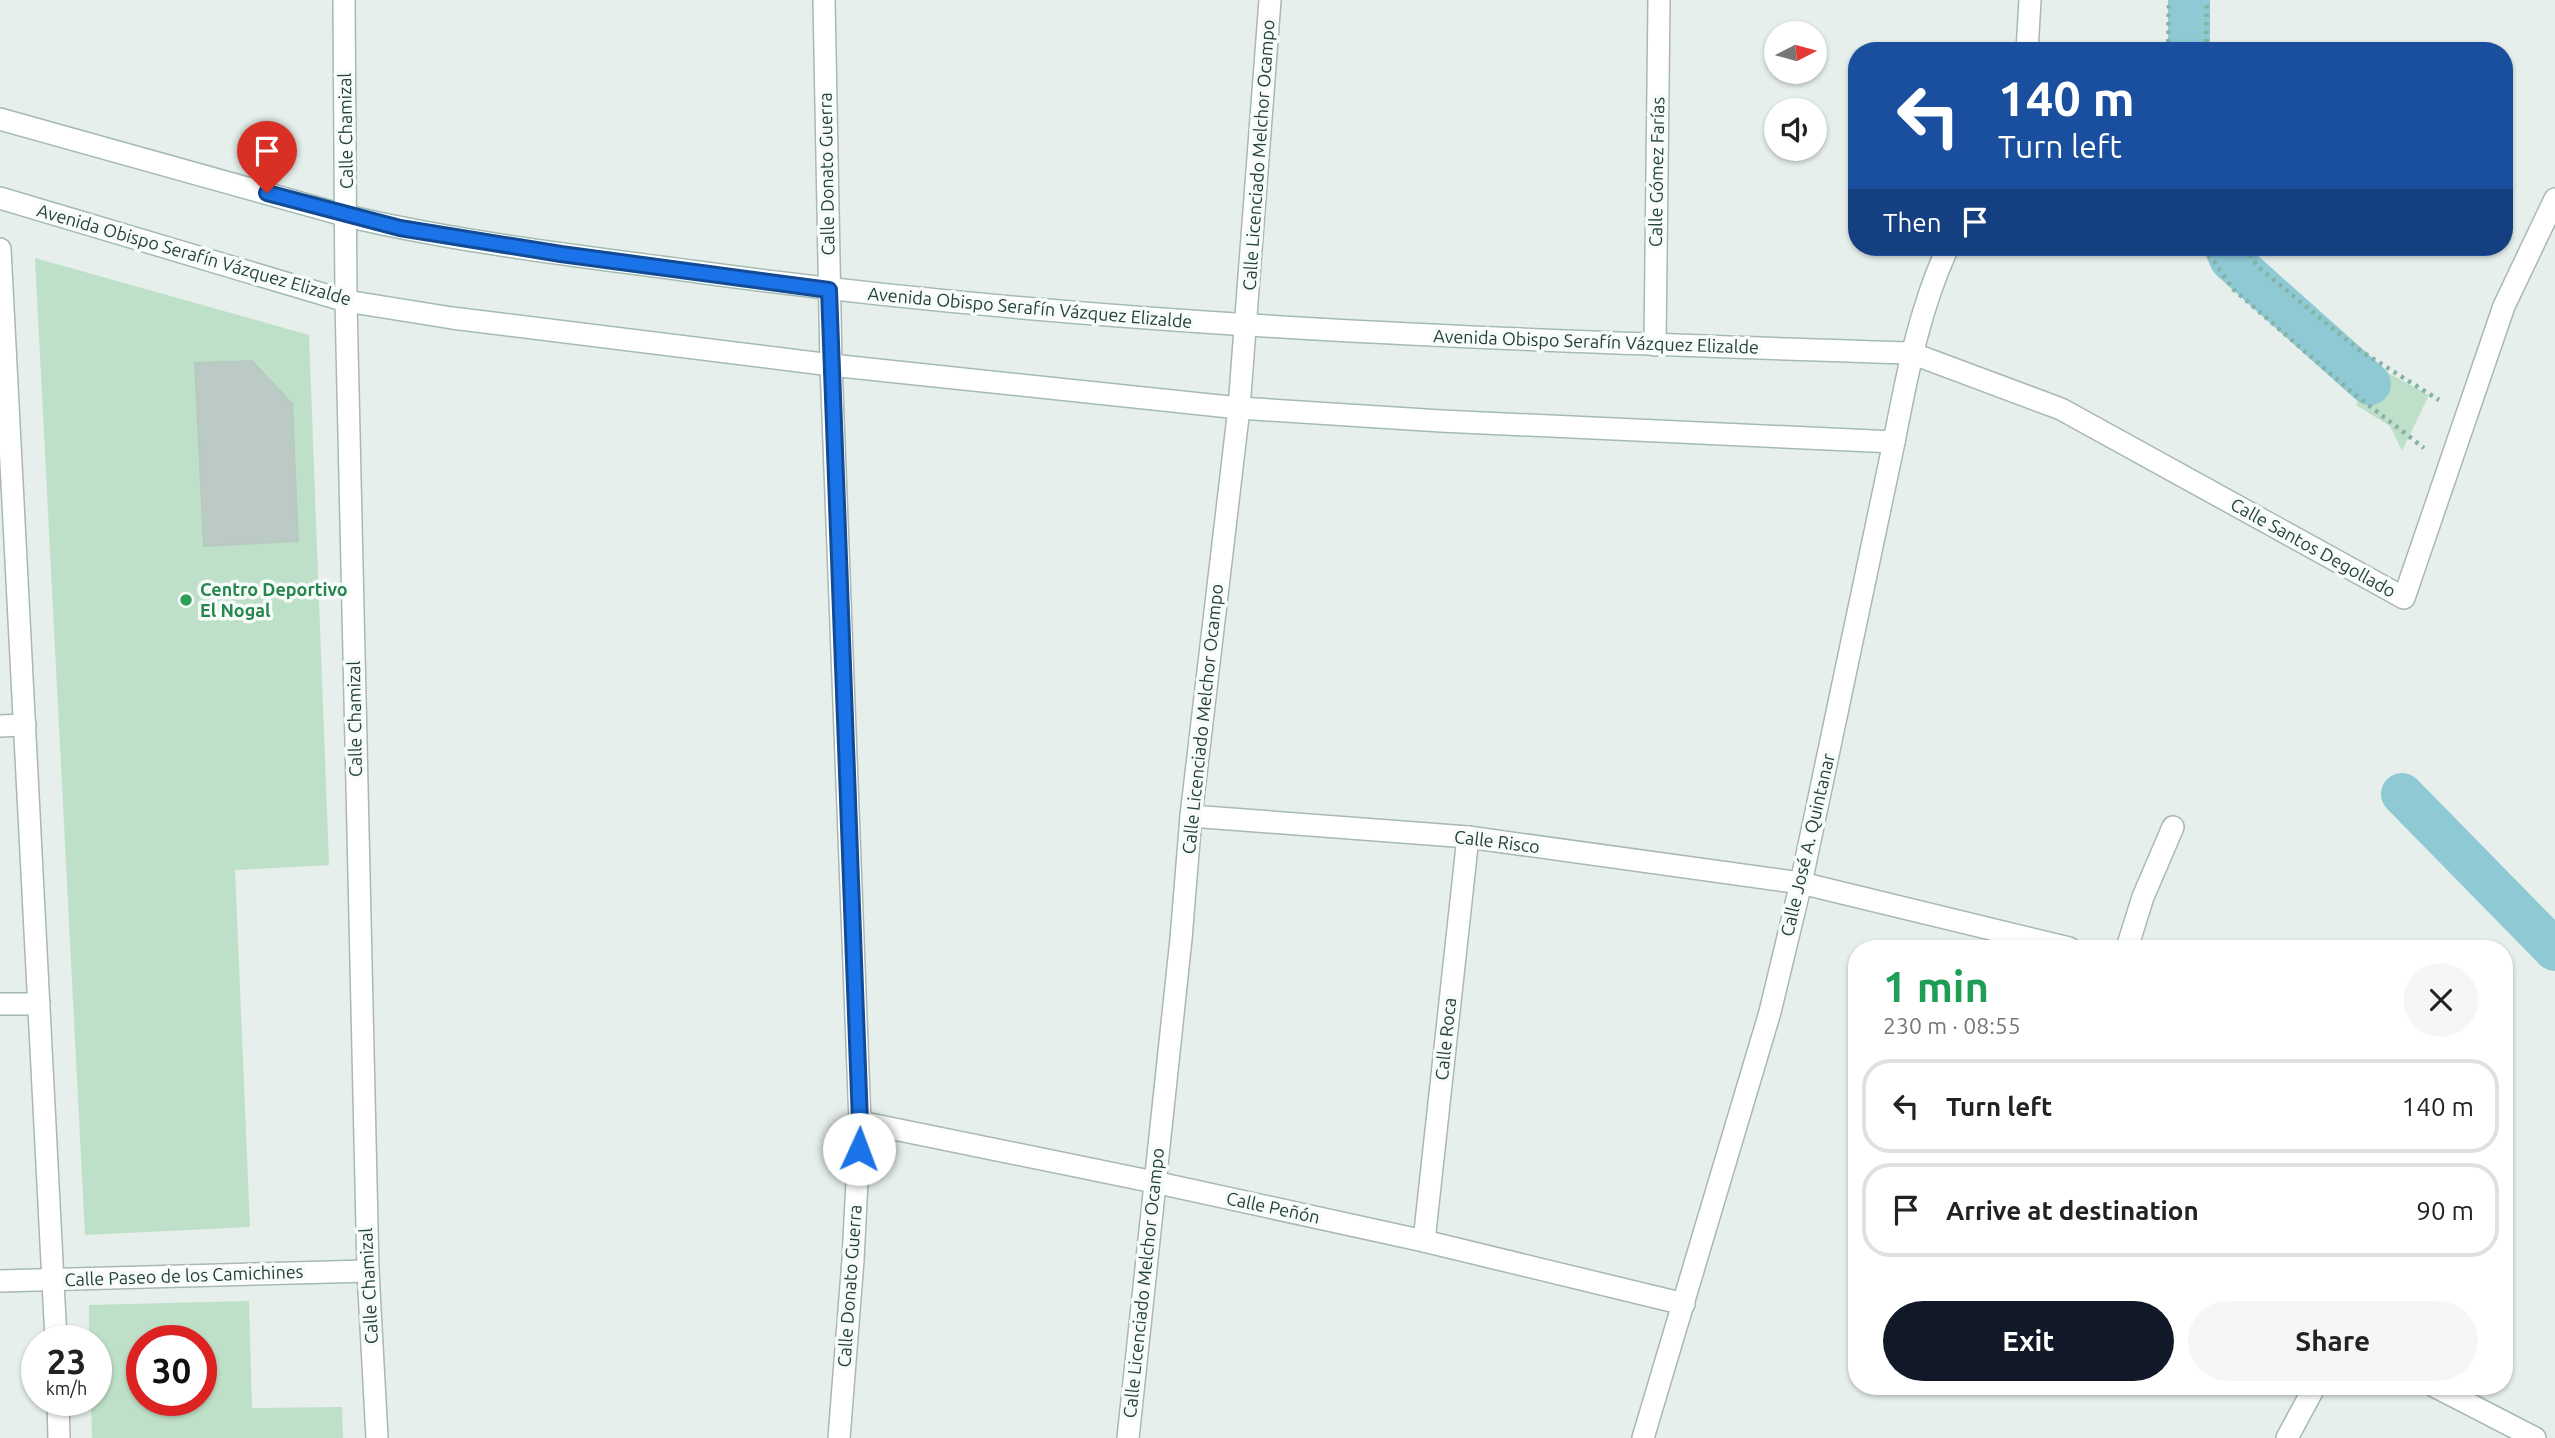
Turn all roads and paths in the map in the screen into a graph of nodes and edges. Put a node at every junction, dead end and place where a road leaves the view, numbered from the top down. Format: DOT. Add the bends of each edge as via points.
graph roads {
  1 [pos="344,0"];
  2 [pos="824,0"];
  3 [pos="1270,0"];
  4 [pos="1659,0"];
  5 [pos="2030,0"];
  6 [pos="2169,0"];
  7 [pos="2207,0"];
  8 [pos="2028,42"];
  9 [pos="2168,42"];
  10 [pos="2206,42"];
  11 [pos="0,119"];
  12 [pos="0,198"];
  13 [pos="2555,199"];
  14 [pos="347,216"];
  15 [pos="0,249"];
  16 [pos="1944,256"];
  17 [pos="2210,256"];
  18 [pos="2251,256"];
  19 [pos="829,290"];
  20 [pos="346,301"];
  21 [pos="1247,327"];
  22 [pos="1655,345"];
  23 [pos="1910,353"];
  24 [pos="831,365"];
  25 [pos="1239,408"];
  26 [pos="2466,417"];
  27 [pos="1894,442"];
  28 [pos="2449,467"];
  29 [pos="6,472"];
  30 [pos="25,725"];
  31 [pos="0,726"];
  32 [pos="1191,816"];
  33 [pos="2173,827"];
  34 [pos="1468,837"];
  35 [pos="1801,883"];
  36 [pos="2035,940"];
  37 [pos="2130,940"];
  38 [pos="0,1004"];
  39 [pos="39,1004"];
  40 [pos="860,1122"];
  41 [pos="1154,1182"];
  42 [pos="1424,1241"];
  43 [pos="368,1271"];
  44 [pos="53,1280"];
  45 [pos="0,1282"];
  46 [pos="1684,1304"];
  47 [pos="55,1325"];
  48 [pos="2310,1395"];
  49 [pos="2451,1395"];
  50 [pos="58,1416"];
  51 [pos="59,1438"];
  52 [pos="377,1438"];
  53 [pos="839,1438"];
  54 [pos="1128,1438"];
  55 [pos="1643,1438"];
  56 [pos="2287,1438"];
  57 [pos="2535,1438"];
  1 -- 14 [label="street, Calle Chamizal"];
  2 -- 19 [label="street, Calle Donato Guerra"];
  3 -- 21 [label="street, Calle Licenciado Melchor Ocampo"];
  4 -- 22 [label="street, Calle Gómez Farías"];
  5 -- 8 [label="street"];
  6 -- 9 [label="path"];
  7 -- 10 [label="path"];
  11 -- 14 [label="street, Avenida Obispo Serafín Vázquez Elizalde"];
  12 -- 20 [label="street, Avenida Obispo Serafín Vázquez Elizalde"];
  13 -- 26 [label="street, Calle Santos Degollado" via="2504,306"];
  14 -- 19 [label="street, Avenida Obispo Serafín Vázquez Elizalde" via="561,254"];
  14 -- 20 [label="street, Calle Chamizal"];
  15 -- 29 [label="street"];
  16 -- 23 [label="street, Calle José A. Quintanar"];
  17 -- 28 [label="path" via="2233,289 2353,393"];
  18 -- 26 [label="path" via="2258,267 2359,350"];
  19 -- 21 [label="street, Avenida Obispo Serafín Vázquez Elizalde"];
  19 -- 24 [label="street, Calle Donato Guerra"];
  20 -- 24 [label="street, Avenida Obispo Serafín Vázquez Elizalde"];
  20 -- 43 [label="street, Calle Chamizal"];
  21 -- 22 [label="street, Avenida Obispo Serafín Vázquez Elizalde"];
  21 -- 25 [label="street, Calle Licenciado Melchor Ocampo"];
  22 -- 23 [label="street, Avenida Obispo Serafín Vázquez Elizalde"];
  23 -- 27 [label="street, Calle José A. Quintanar"];
  23 -- 28 [label="street, Calle Santos Degollado" via="2061,409 2404,598"];
  24 -- 25 [label="street, Avenida Obispo Serafín Vázquez Elizalde"];
  24 -- 40 [label="street, Calle Donato Guerra"];
  25 -- 27 [label="street, Avenida Obispo Serafín Vázquez Elizalde"];
  25 -- 32 [label="street, Calle Licenciado Melchor Ocampo"];
  26 -- 28 [label="street, Calle Santos Degollado"];
  27 -- 35 [label="street, Calle José A. Quintanar"];
  29 -- 30 [label="street"];
  30 -- 31 [label="street"];
  30 -- 39 [label="street"];
  32 -- 34 [label="street, Calle Risco"];
  32 -- 41 [label="street, Calle Licenciado Melchor Ocampo"];
  33 -- 37 [label="street"];
  34 -- 35 [label="street, Calle Risco"];
  34 -- 42 [label="street, Calle Roca"];
  35 -- 36 [label="street, Calle Risco"];
  35 -- 46 [label="street, Calle José A. Quintanar" via="1770,1012"];
  38 -- 39 [label="street"];
  39 -- 44 [label="street"];
  40 -- 41 [label="street, Calle Peñón"];
  40 -- 53 [label="street, Calle Donato Guerra"];
  41 -- 42 [label="street, Calle Peñón"];
  41 -- 54 [label="street, Calle Licenciado Melchor Ocampo"];
  42 -- 46 [label="street, Calle Peñón"];
  43 -- 44 [label="street, Calle Paseo de los Camichines"];
  43 -- 52 [label="street, Calle Chamizal"];
  44 -- 45 [label="street, Calle Paseo de los Camichines"];
  44 -- 47 [label="street"];
  46 -- 55 [label="street, Calle José A. Quintanar"];
  48 -- 56 [label="street"];
  49 -- 57 [label="street"];
  50 -- 51 [label="street"];
}
